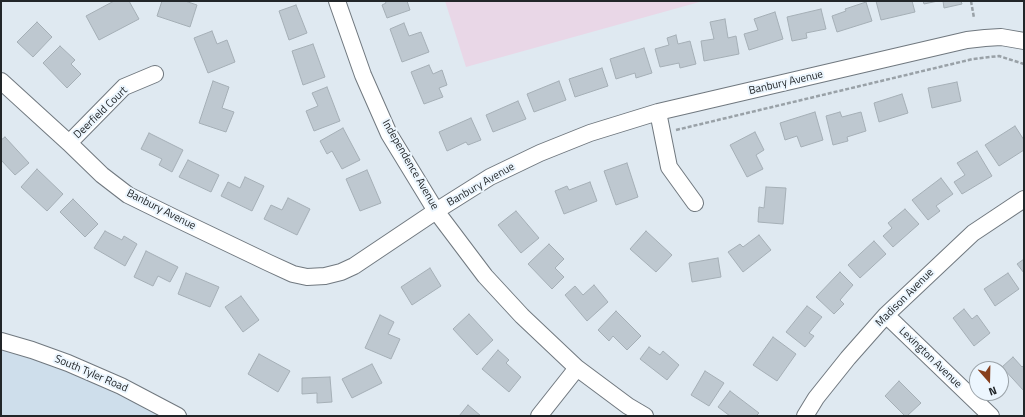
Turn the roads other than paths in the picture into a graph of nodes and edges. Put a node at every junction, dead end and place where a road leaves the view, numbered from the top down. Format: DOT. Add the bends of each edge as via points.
graph roads {
  1 [pos="337,1"];
  2 [pos="1024,41"];
  3 [pos="155,74"];
  4 [pos="1,81"];
  5 [pos="658,112"];
  6 [pos="69,143"];
  7 [pos="1024,199"];
  8 [pos="696,203"];
  9 [pos="436,210"];
  10 [pos="886,315"];
  11 [pos="1,341"];
  12 [pos="577,368"];
  13 [pos="178,416"];
  14 [pos="539,416"];
  15 [pos="645,416"];
  16 [pos="805,416"];
  17 [pos="991,416"];
  1 -- 9 [label="street, Independence Avenue" via="363,75 389,134"];
  2 -- 5 [label="street, Banbury Avenue" via="1001,37 967,40"];
  3 -- 6 [label="street, Deerfield Court" via="124,87"];
  4 -- 6 [label="street, Banbury Avenue"];
  5 -- 8 [label="street" via="669,167"];
  5 -- 9 [label="street, Banbury Avenue" via="590,133 540,153 490,177"];
  6 -- 9 [label="street, Banbury Avenue" via="102,175 134,198 293,274 325,276 341,272 354,266"];
  7 -- 10 [label="street, Madison Avenue" via="973,233"];
  9 -- 12 [label="street, Independence Avenue" via="485,276 522,316"];
  10 -- 16 [label="street, Madison Avenue" via="848,358"];
  10 -- 17 [label="street, Lexington Avenue"];
  11 -- 13 [label="street, South Tyler Road" via="68,363 121,386"];
  12 -- 14 [label="street"];
  12 -- 15 [label="street, Independence Avenue"];
}
